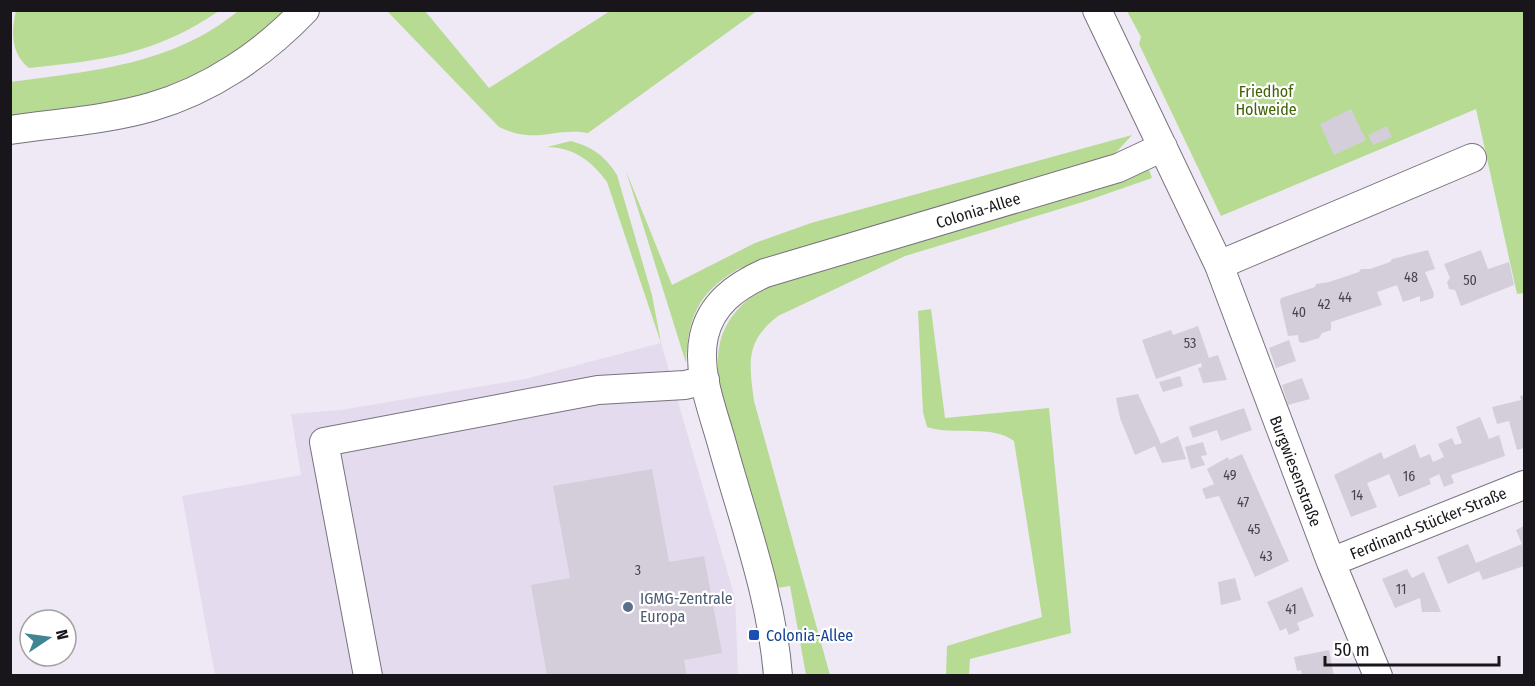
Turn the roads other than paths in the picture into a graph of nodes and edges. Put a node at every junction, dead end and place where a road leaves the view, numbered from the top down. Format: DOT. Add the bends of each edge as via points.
graph roads {
  1 [pos="305,10"];
  2 [pos="1097,10"];
  3 [pos="10,130"];
  4 [pos="1163,147"];
  5 [pos="1472,158"];
  6 [pos="1220,265"];
  7 [pos="705,380"];
  8 [pos="1524,485"];
  9 [pos="1331,562"];
  10 [pos="368,675"];
  11 [pos="778,675"];
  12 [pos="1378,675"];
  1 -- 3 [label="street" via="286,31 244,63 195,90 151,107"];
  2 -- 4 [label="street, Burgwiesenstraße"];
  4 -- 6 [label="street, Burgwiesenstraße"];
  4 -- 7 [label="street, Colonia-Allee" via="1118,168 765,273 746,282 728,294 712,314 704,337"];
  5 -- 6 [label="street"];
  6 -- 9 [label="street, Burgwiesenstraße"];
  7 -- 10 [label="street" via="685,385 598,390 324,442"];
  7 -- 11 [label="street, Colonia-Allee" via="776,643"];
  8 -- 9 [label="street, Ferdinand-Stücker-Straße"];
  9 -- 12 [label="street, Burgwiesenstraße"];
}
